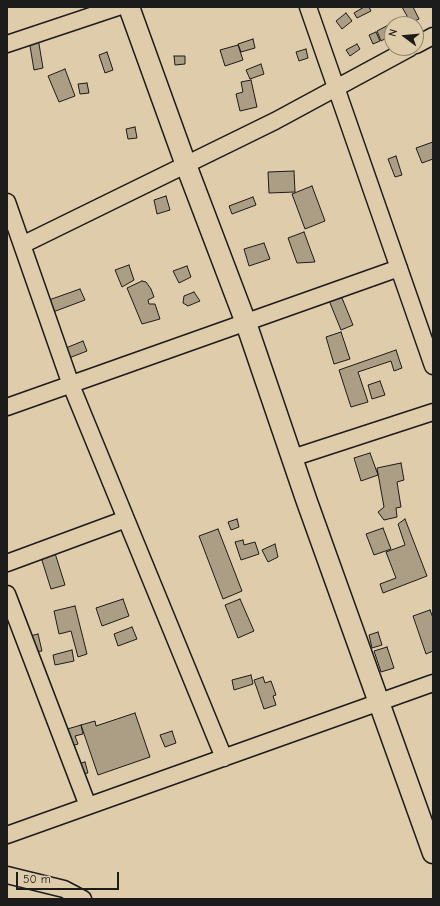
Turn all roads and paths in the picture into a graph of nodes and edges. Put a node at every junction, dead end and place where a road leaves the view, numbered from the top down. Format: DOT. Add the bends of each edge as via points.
graph roads {
  1 [pos="118,7"];
  2 [pos="129,7"];
  3 [pos="308,7"];
  4 [pos="7,44"];
  5 [pos="395,56"];
  6 [pos="335,88"];
  7 [pos="186,165"];
  8 [pos="7,202"];
  9 [pos="22,244"];
  10 [pos="399,268"];
  11 [pos="246,323"];
  12 [pos="433,366"];
  13 [pos="72,385"];
  14 [pos="7,407"];
  15 [pos="433,412"];
  16 [pos="292,458"];
  17 [pos="126,519"];
  18 [pos="7,563"];
  19 [pos="7,594"];
  20 [pos="433,683"];
  21 [pos="379,702"];
  22 [pos="224,758"];
  23 [pos="88,806"];
  24 [pos="7,835"];
  25 [pos="433,853"];
  26 [pos="7,875"];
  27 [pos="83,899"];
  1 -- 4 [label="street"];
  2 -- 7 [label="street"];
  3 -- 6 [label="street"];
  5 -- 6 [label="street"];
  6 -- 7 [label="street"];
  6 -- 10 [label="street"];
  7 -- 9 [label="street"];
  7 -- 11 [label="street"];
  8 -- 9 [label="street"];
  9 -- 13 [label="street"];
  10 -- 11 [label="street"];
  10 -- 12 [label="street"];
  11 -- 13 [label="street"];
  11 -- 16 [label="street"];
  13 -- 14 [label="street"];
  13 -- 17 [label="street"];
  15 -- 16 [label="street"];
  16 -- 21 [label="street"];
  17 -- 18 [label="street"];
  17 -- 22 [label="street"];
  19 -- 23 [label="street"];
  20 -- 21 [label="street"];
  21 -- 22 [label="street"];
  21 -- 25 [label="street"];
  22 -- 23 [label="street"];
  23 -- 24 [label="street"];
  26 -- 27 [label="street" via="64,889"];
}
